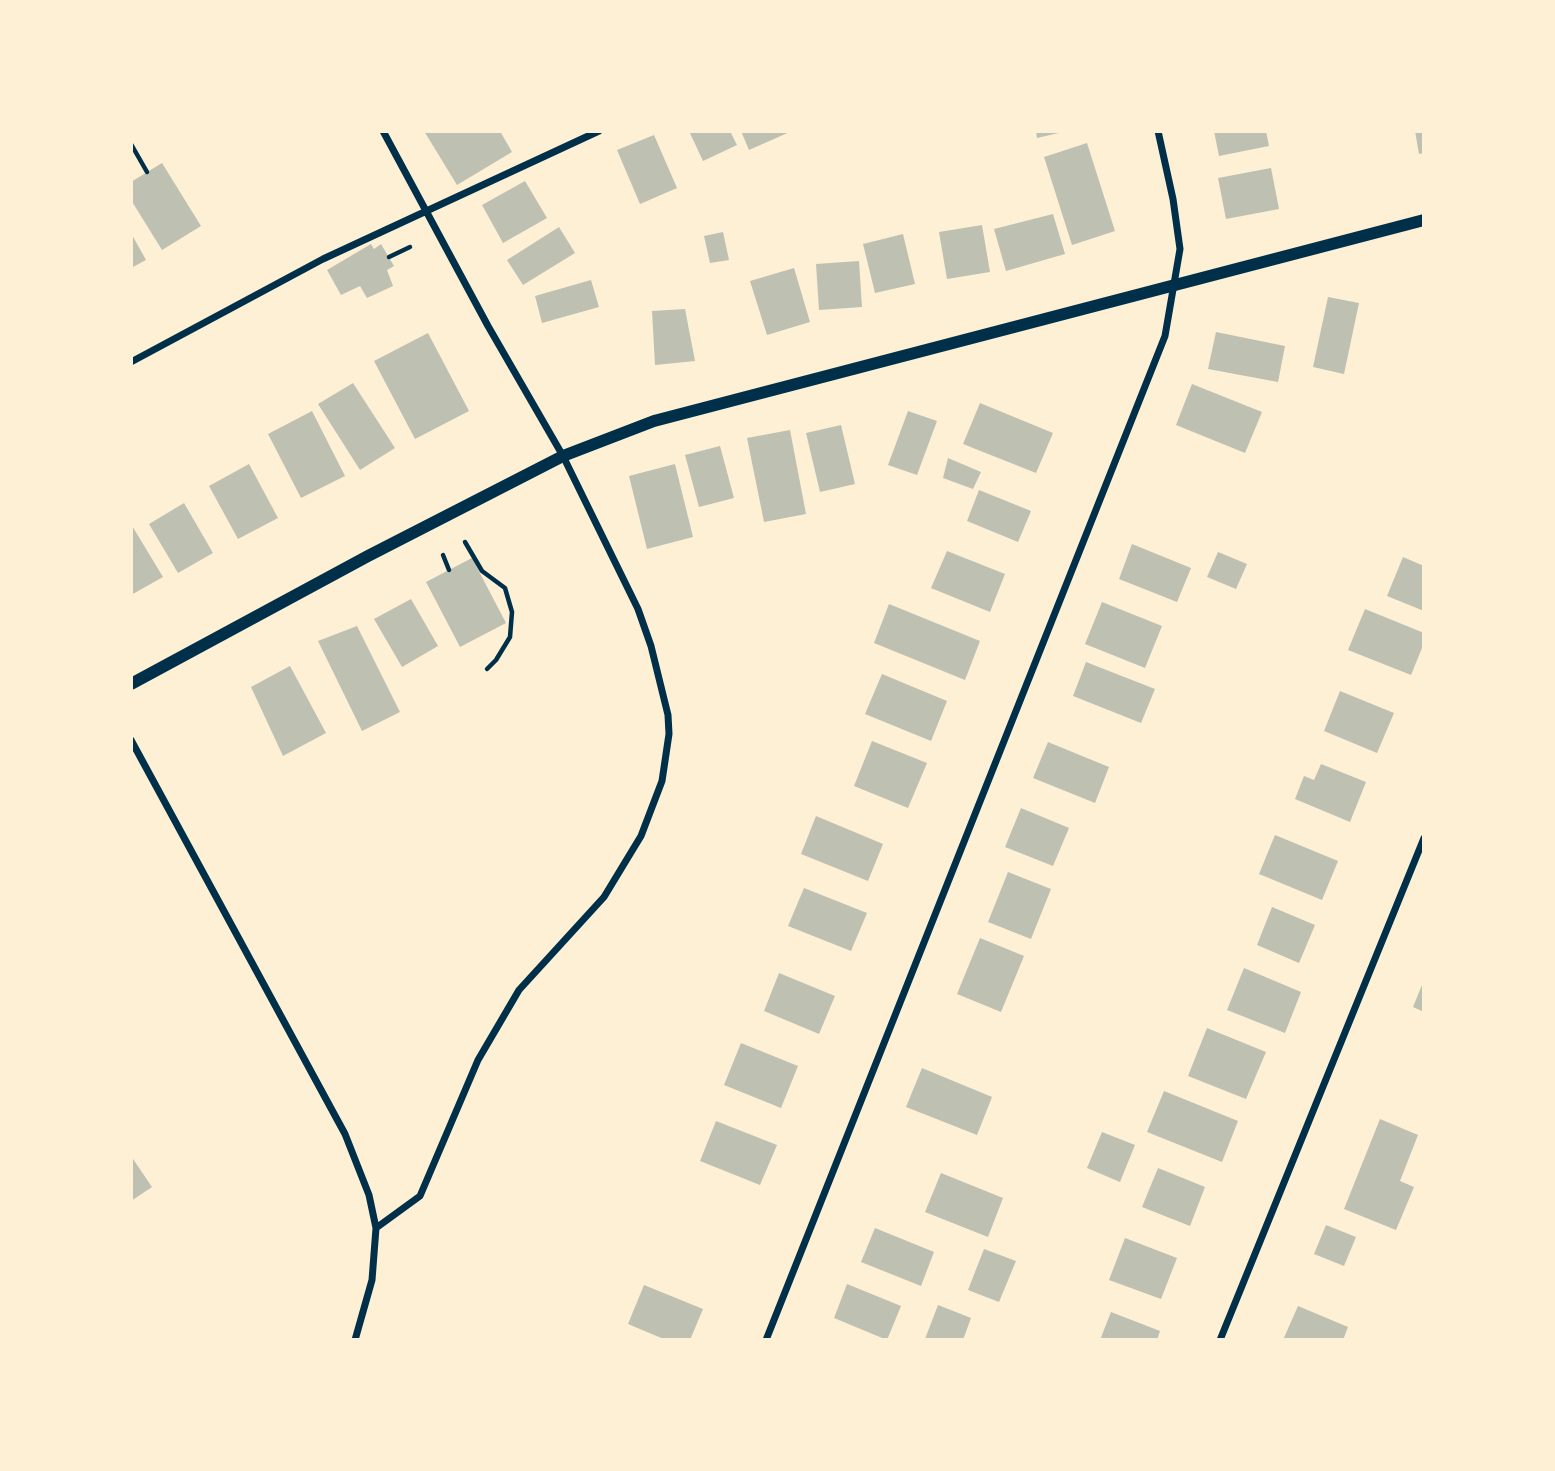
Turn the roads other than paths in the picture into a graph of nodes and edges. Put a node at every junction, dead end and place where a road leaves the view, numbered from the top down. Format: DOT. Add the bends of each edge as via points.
graph roads {
  1 [pos="383,131"];
  2 [pos="599,131"];
  3 [pos="1158,131"];
  4 [pos="426,210"];
  5 [pos="1424,219"];
  6 [pos="1175,286"];
  7 [pos="131,362"];
  8 [pos="563,456"];
  9 [pos="131,684"];
  10 [pos="131,740"];
  11 [pos="1424,838"];
  12 [pos="376,1228"];
  13 [pos="355,1340"];
  14 [pos="766,1340"];
  15 [pos="1220,1340"];
  1 -- 4 [label="street"];
  2 -- 4 [label="street"];
  3 -- 6 [label="street" via="1180,249"];
  4 -- 7 [label="street" via="323,259"];
  4 -- 8 [label="street"];
  5 -- 6 [label="street"];
  6 -- 8 [label="street" via="654,421"];
  6 -- 14 [label="street" via="1165,336"];
  8 -- 9 [label="street"];
  8 -- 12 [label="street" via="638,609 651,646 668,715 662,781 641,836 604,897 519,990 478,1060 419,1196"];
  10 -- 12 [label="street" via="345,1134 369,1195"];
  11 -- 15 [label="street"];
  12 -- 13 [label="street" via="372,1280"];
}
